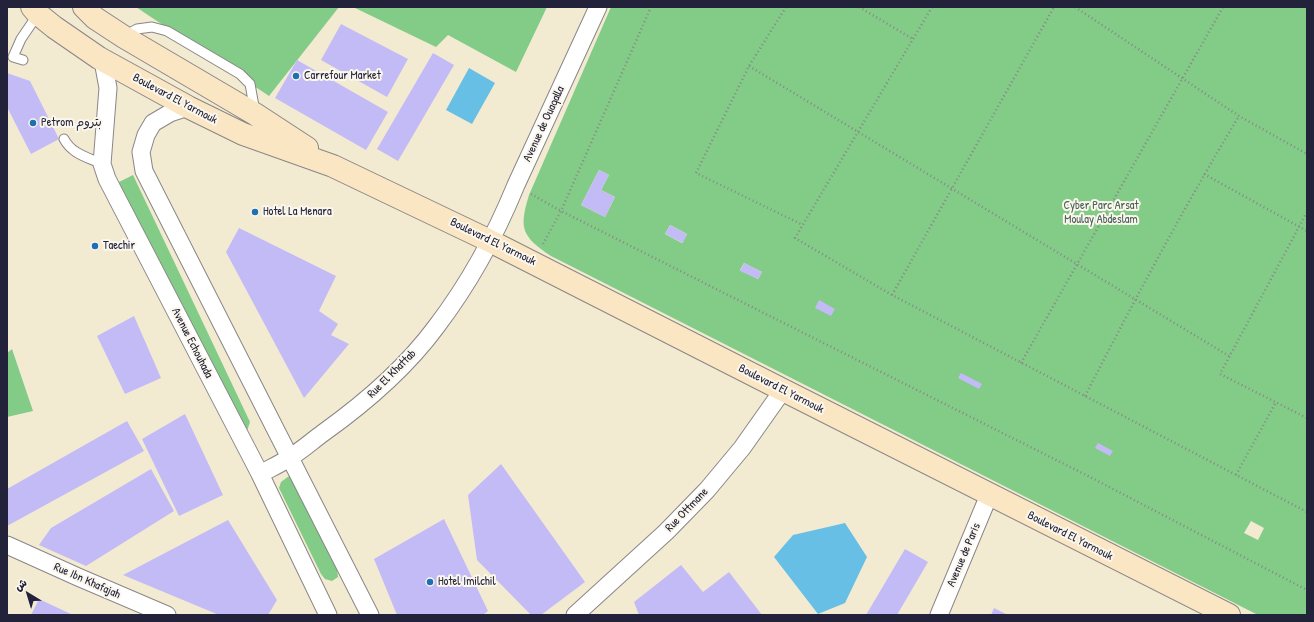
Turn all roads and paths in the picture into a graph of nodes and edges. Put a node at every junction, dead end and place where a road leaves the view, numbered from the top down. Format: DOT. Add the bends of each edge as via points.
graph roads {
  1 [pos="84,7"];
  2 [pos="598,7"];
  3 [pos="650,7"];
  4 [pos="786,7"];
  5 [pos="859,7"];
  6 [pos="932,7"];
  7 [pos="1054,7"];
  8 [pos="1075,7"];
  9 [pos="1223,7"];
  10 [pos="35,10"];
  11 [pos="913,39"];
  12 [pos="10,56"];
  13 [pos="23,60"];
  14 [pos="103,61"];
  15 [pos="749,66"];
  16 [pos="1183,80"];
  17 [pos="188,107"];
  18 [pos="1239,116"];
  19 [pos="858,132"];
  20 [pos="64,139"];
  21 [pos="1307,154"];
  22 [pos="102,164"];
  23 [pos="333,166"];
  24 [pos="1204,174"];
  25 [pos="516,185"];
  26 [pos="952,188"];
  27 [pos="561,211"];
  28 [pos="1307,212"];
  29 [pos="803,225"];
  30 [pos="1299,227"];
  31 [pos="1307,231"];
  32 [pos="490,241"];
  33 [pos="534,263"];
  34 [pos="1077,264"];
  35 [pos="892,295"];
  36 [pos="1135,299"];
  37 [pos="1229,356"];
  38 [pos="1021,362"];
  39 [pos="783,390"];
  40 [pos="1085,396"];
  41 [pos="1276,402"];
  42 [pos="1307,418"];
  43 [pos="290,458"];
  44 [pos="260,474"];
  45 [pos="1236,475"];
  46 [pos="989,495"];
  47 [pos="1307,512"];
  48 [pos="7,545"];
  49 [pos="1307,590"];
  50 [pos="580,613"];
  51 [pos="167,615"];
  52 [pos="328,615"];
  53 [pos="370,615"];
  54 [pos="938,615"];
  55 [pos="1229,615"];
  1 -- 23 [label="main road, Boulevard El Yarmouk" via="95,18 124,37 255,114"];
  2 -- 25 [label="street, Avenue de Ouaqalla"];
  3 -- 27 [label="path"];
  4 -- 15 [label="path"];
  5 -- 11 [label="path"];
  6 -- 11 [label="path"];
  7 -- 26 [label="path"];
  8 -- 16 [label="path"];
  9 -- 16 [label="path"];
  10 -- 12 [label="lane"];
  10 -- 14 [label="main road, Boulevard El Yarmouk" via="54,28"];
  11 -- 19 [label="path"];
  12 -- 13 [label="lane"];
  14 -- 17 [label="main road, Boulevard El Yarmouk"];
  14 -- 22 [label="street, Avenue Echouhada" via="108,88"];
  15 -- 19 [label="path"];
  15 -- 29 [label="path" via="696,173"];
  16 -- 18 [label="path"];
  16 -- 34 [label="path"];
  17 -- 23 [label="main road, Boulevard El Yarmouk" via="243,134"];
  17 -- 43 [label="street" via="170,113 153,123 141,152 144,171"];
  18 -- 21 [label="path"];
  18 -- 24 [label="path"];
  19 -- 26 [label="path"];
  19 -- 29 [label="path"];
  20 -- 22 [label="lane" via="68,147 77,154"];
  22 -- 44 [label="street, Avenue Echouhada" via="107,179"];
  23 -- 32 [label="main road, Boulevard El Yarmouk"];
  24 -- 30 [label="path"];
  24 -- 36 [label="path"];
  25 -- 27 [label="path"];
  25 -- 32 [label="street, Avenue de Ouaqalla"];
  26 -- 34 [label="path"];
  26 -- 35 [label="path"];
  27 -- 33 [label="path"];
  27 -- 49 [label="path" via="1090,477"];
  28 -- 30 [label="path"];
  29 -- 35 [label="path" via="795,238"];
  30 -- 31 [label="path"];
  30 -- 37 [label="path"];
  32 -- 33 [label="main road, Boulevard El Yarmouk"];
  32 -- 43 [label="street, Rue El Khattab" via="455,300 403,366 356,410"];
  33 -- 39 [label="main road, Boulevard El Yarmouk"];
  34 -- 36 [label="path"];
  34 -- 38 [label="path"];
  35 -- 38 [label="path"];
  36 -- 37 [label="path"];
  36 -- 40 [label="path"];
  37 -- 41 [label="path" via="1220,374"];
  38 -- 40 [label="path"];
  39 -- 46 [label="main road, Boulevard El Yarmouk"];
  39 -- 50 [label="street, Rue Ottmane" via="742,448 707,490"];
  40 -- 45 [label="path"];
  41 -- 42 [label="path"];
  41 -- 45 [label="path"];
  43 -- 44 [label="street, Rue El Khattab"];
  43 -- 53 [label="street"];
  44 -- 52 [label="street, Avenue Echouhada"];
  45 -- 47 [label="path"];
  46 -- 54 [label="street, Avenue de Paris"];
  46 -- 55 [label="main road, Boulevard El Yarmouk"];
  48 -- 51 [label="street, Rue Ibn Khafajah"];
}
